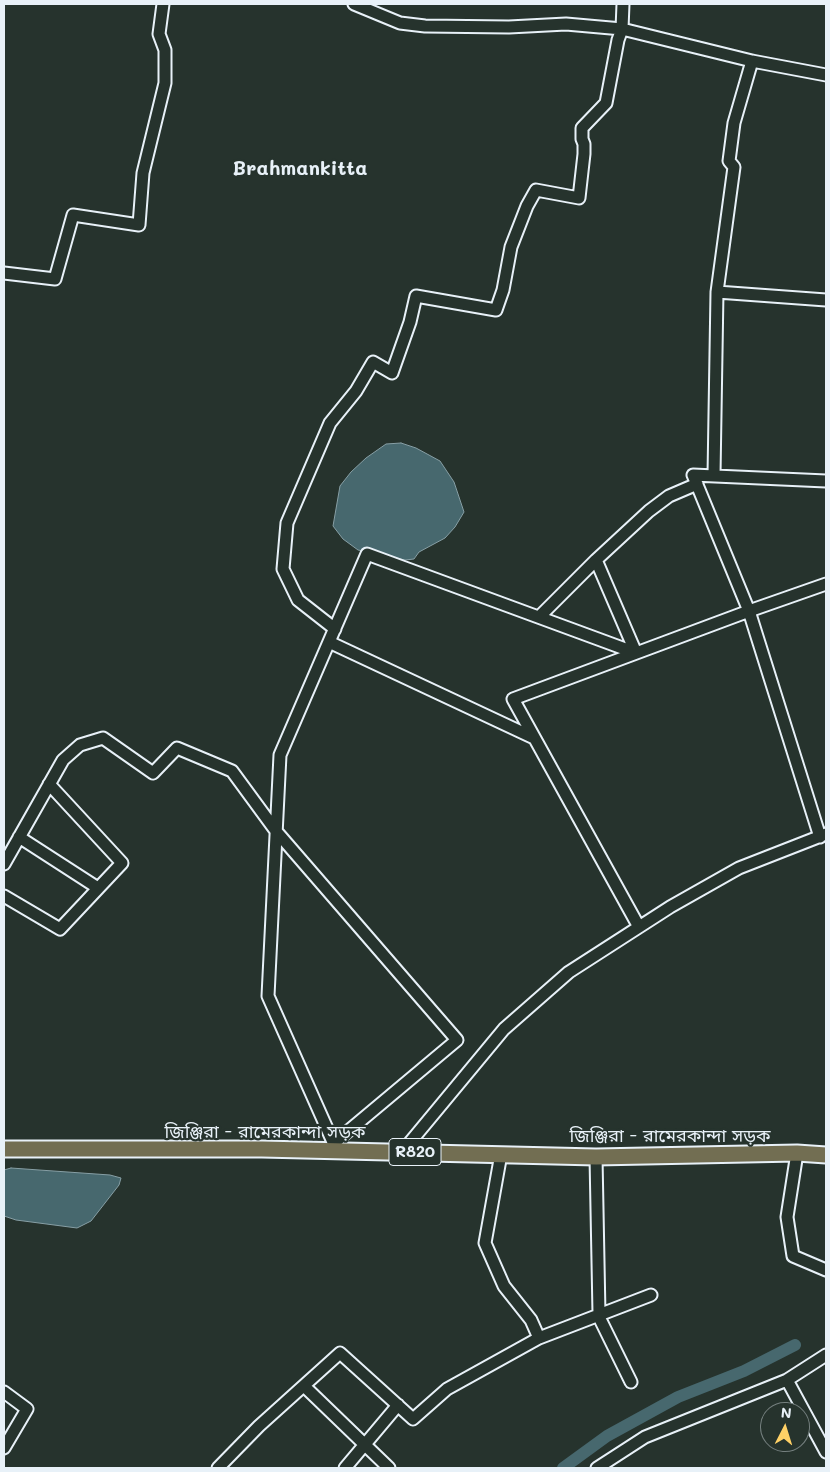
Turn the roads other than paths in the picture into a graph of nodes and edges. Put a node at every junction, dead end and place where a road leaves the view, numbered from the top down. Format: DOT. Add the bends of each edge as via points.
graph roads {
  1 [pos="163,4"];
  2 [pos="354,4"];
  3 [pos="623,4"];
  4 [pos="622,29"];
  5 [pos="752,61"];
  6 [pos="826,74"];
  7 [pos="4,273"];
  8 [pos="717,292"];
  9 [pos="826,300"];
  10 [pos="714,475"];
  11 [pos="826,481"];
  12 [pos="697,484"];
  13 [pos="596,560"];
  14 [pos="826,584"];
  15 [pos="749,611"];
  16 [pos="539,617"];
  17 [pos="335,629"];
  18 [pos="329,642"];
  19 [pos="636,653"];
  20 [pos="534,738"];
  21 [pos="49,784"];
  22 [pos="276,831"];
  23 [pos="823,835"];
  24 [pos="19,837"];
  25 [pos="4,864"];
  26 [pos="98,888"];
  27 [pos="4,896"];
  28 [pos="639,927"];
  29 [pos="336,1147"];
  30 [pos="4,1149"];
  31 [pos="402,1152"];
  32 [pos="798,1153"];
  33 [pos="501,1154"];
  34 [pos="826,1155"];
  35 [pos="596,1156"];
  36 [pos="826,1270"];
  37 [pos="651,1295"];
  38 [pos="599,1314"];
  39 [pos="539,1338"];
  40 [pos="826,1355"];
  41 [pos="787,1380"];
  42 [pos="631,1382"];
  43 [pos="304,1386"];
  44 [pos="4,1392"];
  45 [pos="398,1405"];
  46 [pos="365,1444"];
  47 [pos="4,1448"];
  48 [pos="826,1452"];
  49 [pos="218,1468"];
  50 [pos="345,1468"];
  51 [pos="389,1468"];
  52 [pos="597,1468"];
  1 -- 7 [label="street" via="159,34 165,50 165,83 143,173 139,225 73,216 55,278"];
  2 -- 4 [label="street" via="400,22 425,26 566,24"];
  3 -- 4 [label="street"];
  4 -- 5 [label="street"];
  4 -- 17 [label="street" via="606,103 582,128 584,154 579,198 536,190 511,247 496,310 416,296 392,373 373,362 356,391 330,423 287,523 283,569 298,600"];
  5 -- 6 [label="street"];
  5 -- 8 [label="street" via="734,123 729,162 734,167"];
  8 -- 9 [label="street"];
  8 -- 10 [label="street"];
  10 -- 11 [label="street"];
  10 -- 12 [label="street" via="693,475"];
  12 -- 13 [label="street" via="669,496 649,510"];
  12 -- 15 [label="street"];
  13 -- 16 [label="street"];
  13 -- 19 [label="street"];
  14 -- 15 [label="street"];
  15 -- 19 [label="street"];
  15 -- 23 [label="street"];
  16 -- 17 [label="street" via="367,554"];
  16 -- 19 [label="street"];
  17 -- 18 [label="street"];
  18 -- 20 [label="street"];
  18 -- 22 [label="street" via="280,755"];
  19 -- 20 [label="street" via="513,699"];
  20 -- 28 [label="street"];
  21 -- 22 [label="street" via="62,760 80,746 103,738 153,773 177,748 232,771"];
  21 -- 24 [label="street"];
  21 -- 26 [label="street" via="122,863"];
  22 -- 29 [label="street" via="268,996"];
  22 -- 29 [label="street" via="457,1040"];
  23 -- 28 [label="street" via="739,868"];
  24 -- 25 [label="street"];
  24 -- 26 [label="street"];
  26 -- 27 [label="street" via="60,929"];
  28 -- 31 [label="street" via="569,972 504,1029"];
  29 -- 30 [label="main road, জিঞ্জিরা - রামেরকান্দা সড়ক / R820"];
  29 -- 31 [label="main road, জিঞ্জিরা - রামেরকান্দা সড়ক / R820"];
  31 -- 33 [label="main road, জিঞ্জিরা - রামেরকান্দা সড়ক / R820"];
  32 -- 34 [label="main road, জিঞ্জিরা - রামেরকান্দা সড়ক / R820"];
  32 -- 35 [label="main road, জিঞ্জিরা - রামেরকান্দা সড়ক / R820"];
  32 -- 36 [label="street" via="787,1218 793,1256"];
  33 -- 35 [label="main road, জিঞ্জিরা - রামেরকান্দা সড়ক / R820"];
  33 -- 39 [label="street" via="485,1243 504,1286 531,1320"];
  35 -- 38 [label="street"];
  37 -- 38 [label="street"];
  38 -- 39 [label="street"];
  38 -- 42 [label="street"];
  39 -- 45 [label="street" via="447,1389 413,1419"];
  40 -- 41 [label="street"];
  41 -- 48 [label="street"];
  41 -- 52 [label="street" via="645,1437"];
  43 -- 45 [label="street" via="340,1353"];
  43 -- 46 [label="street"];
  43 -- 49 [label="street"];
  44 -- 47 [label="street" via="27,1410"];
  45 -- 46 [label="street"];
  46 -- 50 [label="street"];
  46 -- 51 [label="street"];
}
